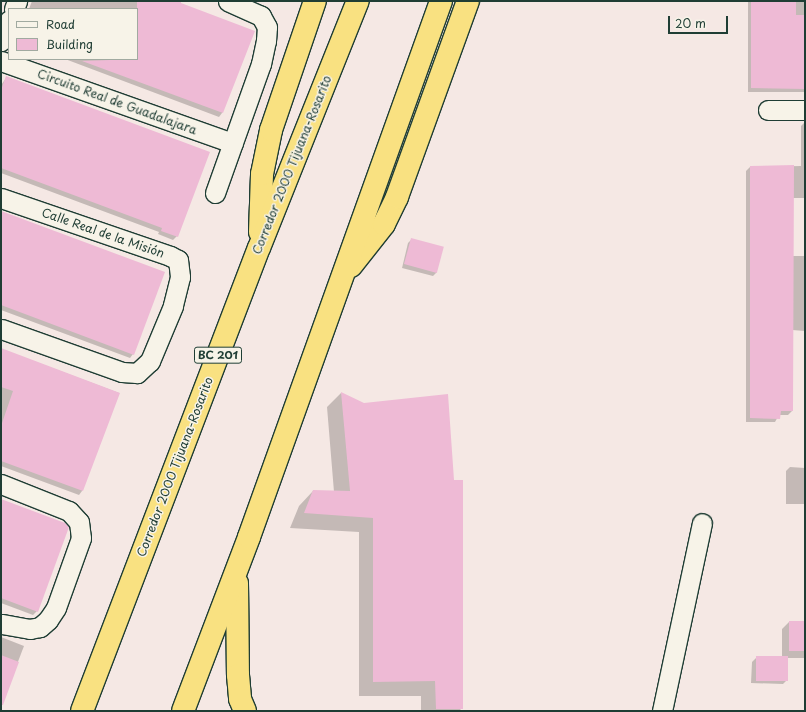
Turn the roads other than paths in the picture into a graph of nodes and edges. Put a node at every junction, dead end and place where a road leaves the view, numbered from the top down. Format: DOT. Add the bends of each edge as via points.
graph roads {
  1 [pos="228,1"];
  2 [pos="315,1"];
  3 [pos="358,1"];
  4 [pos="441,1"];
  5 [pos="468,1"];
  6 [pos="8,22"];
  7 [pos="1,40"];
  8 [pos="1,61"];
  9 [pos="768,110"];
  10 [pos="805,110"];
  11 [pos="233,143"];
  12 [pos="215,193"];
  13 [pos="1,198"];
  14 [pos="259,248"];
  15 [pos="342,276"];
  16 [pos="1,329"];
  17 [pos="1,484"];
  18 [pos="702,523"];
  19 [pos="237,567"];
  20 [pos="1,624"];
  21 [pos="82,711"];
  22 [pos="183,711"];
  23 [pos="245,711"];
  24 [pos="662,711"];
  1 -- 11 [label="street" via="261,16 267,28 261,64"];
  2 -- 14 [label="highway" via="271,130 262,174"];
  3 -- 14 [label="highway, Corredor 2000 Tijuana-Rosarito / BC 201"];
  4 -- 15 [label="highway"];
  5 -- 15 [label="highway" via="397,197 384,224 366,250"];
  6 -- 7 [label="street"];
  8 -- 11 [label="street, Circuito Real de Guadalajara"];
  9 -- 10 [label="street"];
  11 -- 12 [label="street"];
  13 -- 16 [label="street, Calle Real de la Misión" via="170,256 178,260 180,277 173,306 150,361 137,373 122,372"];
  14 -- 21 [label="highway, Corredor 2000 Tijuana-Rosarito / BC 201"];
  15 -- 19 [label="highway"];
  17 -- 20 [label="street" via="69,511 79,522 81,538 56,608 48,620 40,627 30,629"];
  18 -- 24 [label="street"];
  19 -- 22 [label="highway"];
  19 -- 23 [label="highway" via="236,639 240,699"];
}
